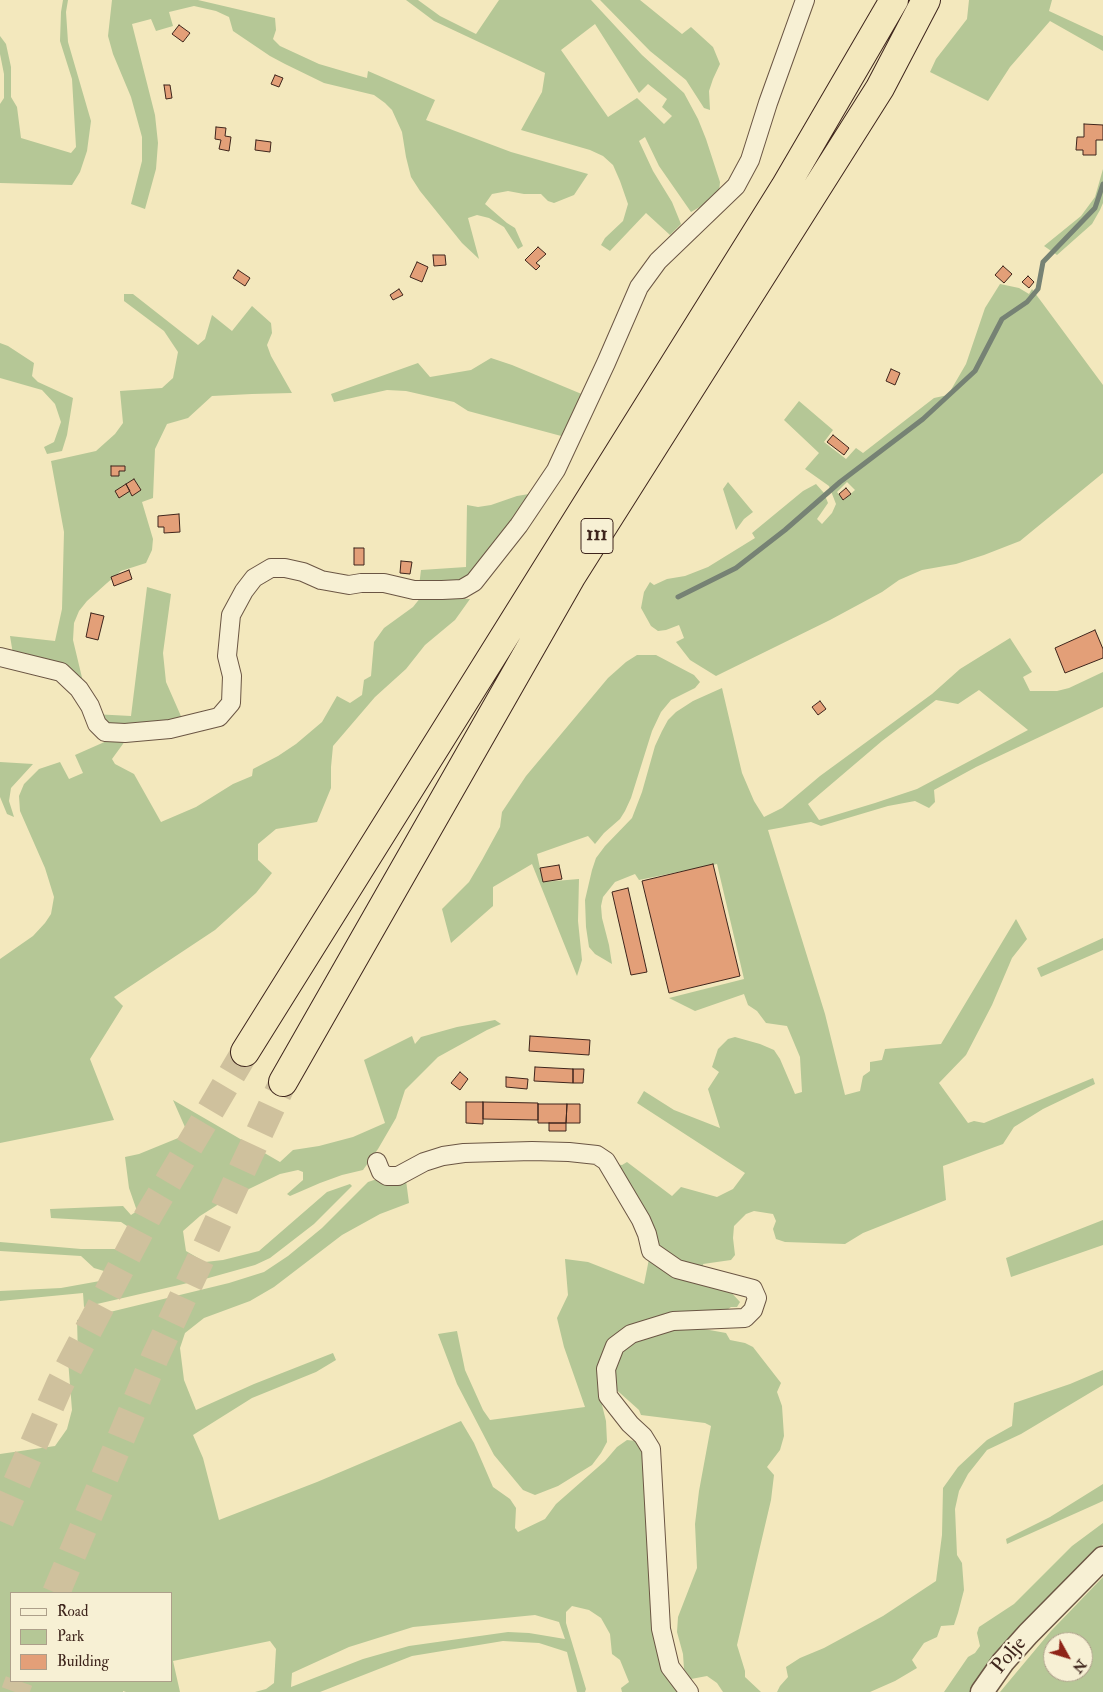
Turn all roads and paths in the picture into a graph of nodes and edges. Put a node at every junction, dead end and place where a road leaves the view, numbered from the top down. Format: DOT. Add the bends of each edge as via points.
graph roads {
  1 [pos="805,0"];
  2 [pos="894,0"];
  3 [pos="926,0"];
  4 [pos="0,657"];
  5 [pos="245,1052"];
  6 [pos="283,1082"];
  7 [pos="377,1162"];
  8 [pos="1103,1558"];
  9 [pos="690,1692"];
  10 [pos="982,1692"];
  1 -- 4 [label="street" via="750,160 736,186 658,261 639,287 556,470 519,525 474,582 462,589 414,590 384,583 349,585 327,582 303,572 271,568 254,578 231,615 227,656 232,676 231,703 219,717 170,729 105,732 97,724 79,688 60,672"];
  2 -- 5 [label="highway, 111" via="785,187"];
  3 -- 6 [label="highway, 111" via="880,88 570,577"];
  7 -- 9 [label="street" via="381,1172 387,1176 398,1176 424,1162 464,1153 597,1155 606,1161 640,1220 651,1251 677,1269 753,1289 757,1298 753,1310 745,1318 673,1321 630,1334 616,1346 606,1370 608,1396 644,1436 651,1449 661,1629 670,1667"];
  8 -- 10 [label="street, Polje" via="1028,1634"];
}
